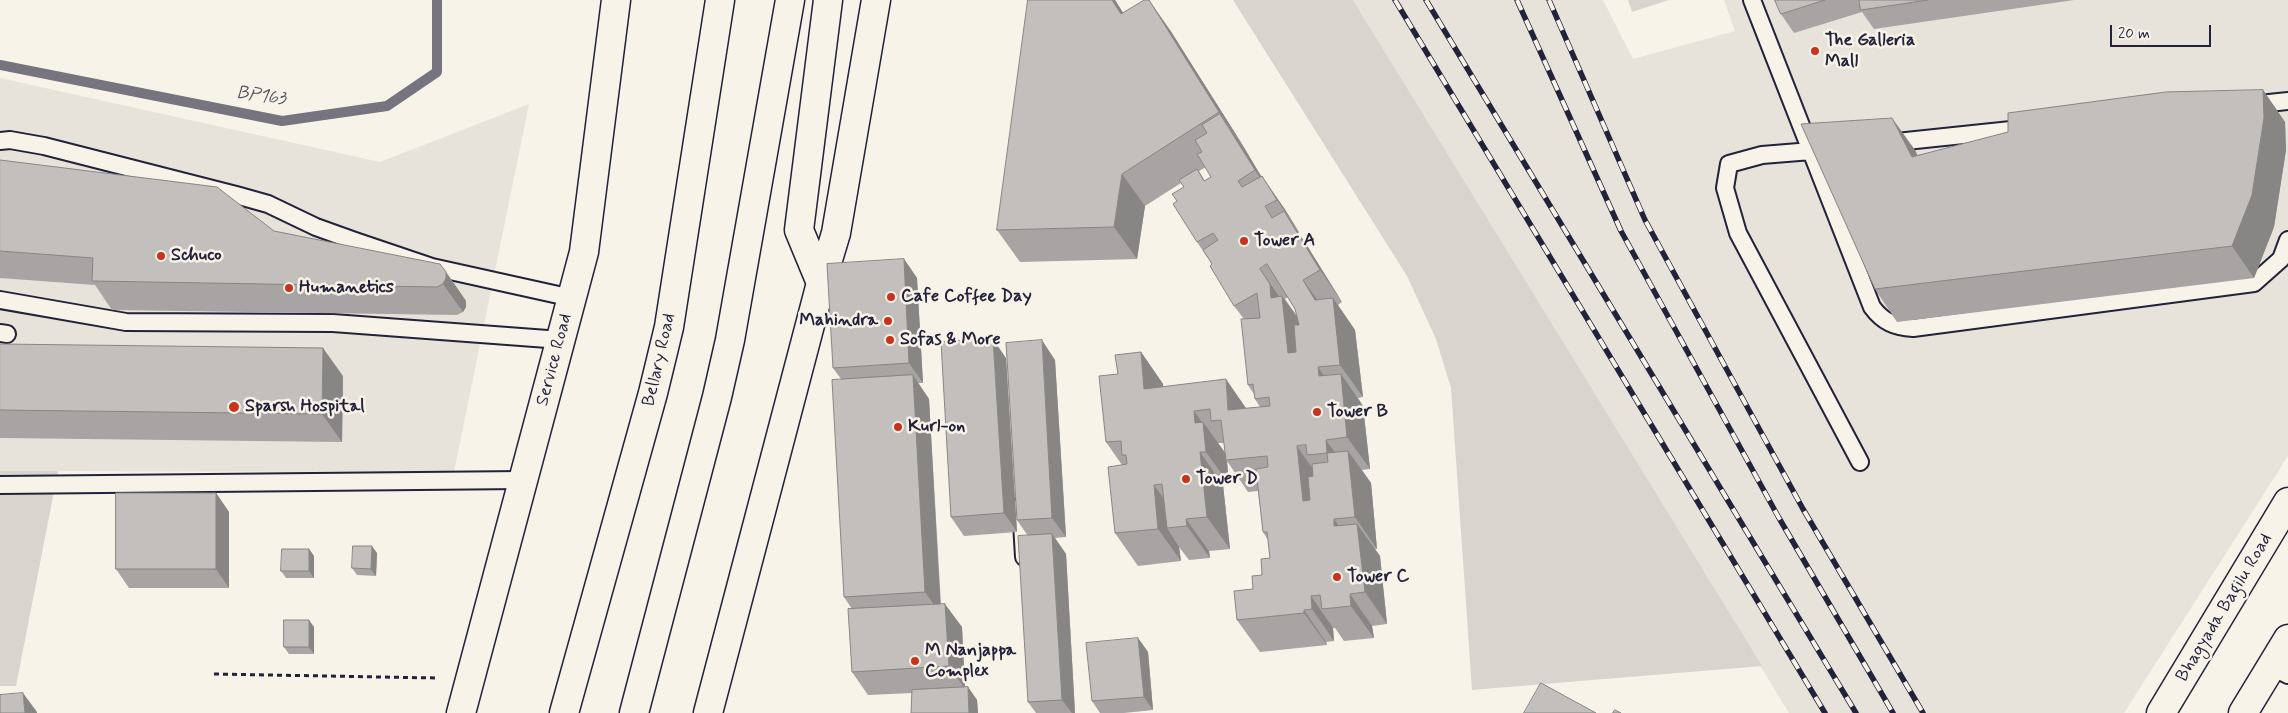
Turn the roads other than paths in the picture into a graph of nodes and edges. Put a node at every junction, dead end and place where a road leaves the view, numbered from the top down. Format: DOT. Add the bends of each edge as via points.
graph roads {
  1 [pos="616,0"];
  2 [pos="720,0"];
  3 [pos="790,0"];
  4 [pos="828,0"];
  5 [pos="876,0"];
  6 [pos="1752,0"];
  7 [pos="2288,101"];
  8 [pos="2238,106"];
  9 [pos="2050,126"];
  10 [pos="0,141"];
  11 [pos="1871,145"];
  12 [pos="1851,147"];
  13 [pos="1811,151"];
  14 [pos="2288,240"];
  15 [pos="821,283"];
  16 [pos="572,298"];
  17 [pos="0,300"];
  18 [pos="561,340"];
  19 [pos="1860,462"];
  20 [pos="523,480"];
  21 [pos="0,485"];
  22 [pos="1020,489"];
  23 [pos="2288,502"];
  24 [pos="1025,577"];
  25 [pos="2288,639"];
  26 [pos="2280,671"];
  27 [pos="461,713"];
  28 [pos="564,713"];
  29 [pos="634,713"];
  30 [pos="708,713"];
  31 [pos="2161,713"];
  32 [pos="2243,713"];
  1 -- 16 [label="main road, Service Road" via="584,252"];
  2 -- 28 [label="main road, Bellary Road" via="669,327"];
  3 -- 29 [label="main road" via="730,340"];
  4 -- 15 [label="main road" via="799,230"];
  5 -- 15 [label="main road" via="836,233"];
  6 -- 13 [label="lane"];
  7 -- 8 [label="lane"];
  9 -- 11 [label="lane"];
  10 -- 16 [label="lane" via="44,146 236,195 268,204 316,227 432,267"];
  12 -- 13 [label="lane"];
  13 -- 14 [label="lane" via="1872,307 1890,324 1902,327 2254,284 2281,259"];
  13 -- 19 [label="lane" via="1762,155 1729,164 1725,188 1738,233"];
  15 -- 30 [label="main road"];
  16 -- 18 [label="main road, Service Road"];
  17 -- 18 [label="lane" via="126,322 333,322"];
  18 -- 20 [label="main road, Service Road"];
  20 -- 21 [label="lane"];
  20 -- 27 [label="main road, Service Road"];
  22 -- 24 [label="lane"];
  23 -- 31 [label="main road, Bhagyada Bagilu Road"];
  25 -- 26 [label="main road"];
  26 -- 32 [label="main road"];
}
